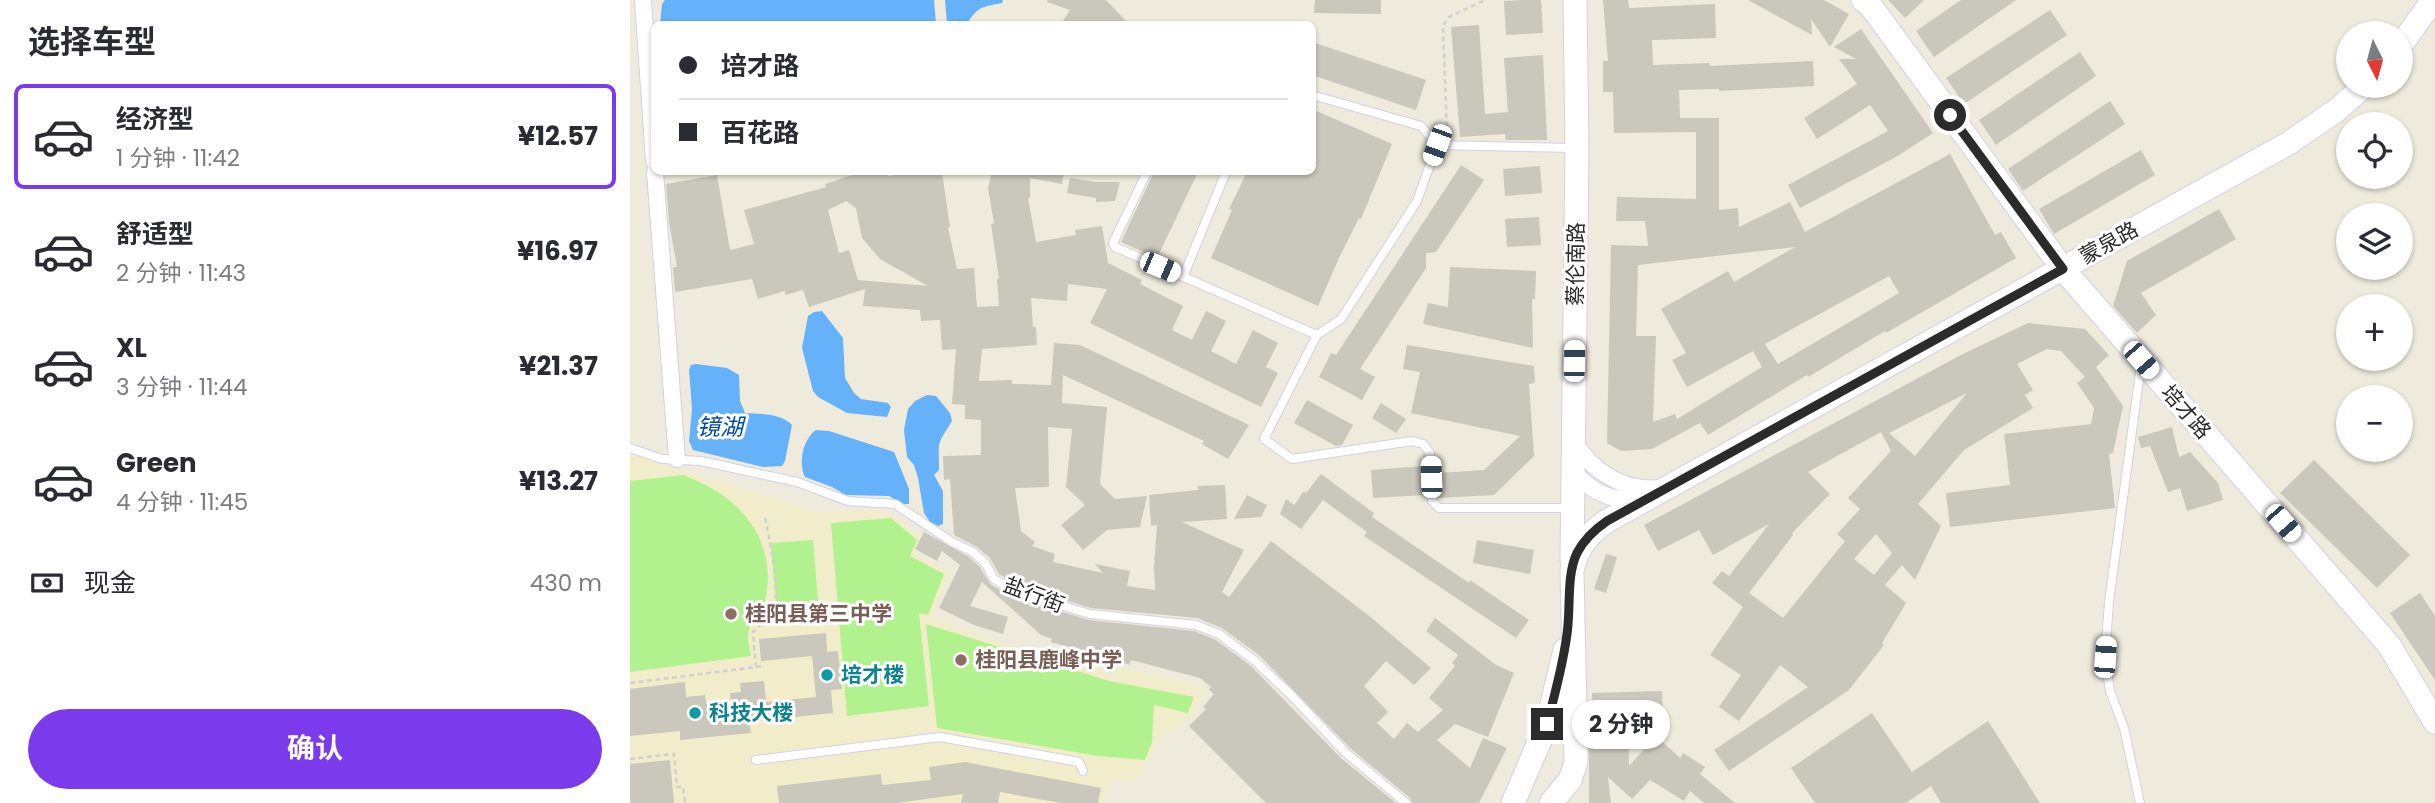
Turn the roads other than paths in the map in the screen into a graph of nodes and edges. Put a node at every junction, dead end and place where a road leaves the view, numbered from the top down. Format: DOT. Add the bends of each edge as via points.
graph roads {
  1 [pos="643,0"];
  2 [pos="1575,0"];
  3 [pos="1863,0"];
  4 [pos="2433,0"];
  5 [pos="2413,28"];
  6 [pos="1316,96"];
  7 [pos="2350,98"];
  8 [pos="651,117"];
  9 [pos="1437,145"];
  10 [pos="1577,149"];
  11 [pos="655,175"];
  12 [pos="1146,175"];
  13 [pos="1225,175"];
  14 [pos="2063,269"];
  15 [pos="1183,277"];
  16 [pos="1317,335"];
  17 [pos="2141,360"];
  18 [pos="1574,440"];
  19 [pos="630,448"];
  20 [pos="677,459"];
  21 [pos="1573,471"];
  22 [pos="1658,493"];
  23 [pos="1573,508"];
  24 [pos="1572,570"];
  25 [pos="2435,722"];
  26 [pos="756,760"];
  27 [pos="1576,762"];
  28 [pos="1083,771"];
  29 [pos="1406,803"];
  30 [pos="1513,803"];
  31 [pos="1551,803"];
  32 [pos="1577,803"];
  33 [pos="2140,803"];
  1 -- 8 [label="street"];
  2 -- 10 [label="main road, 蔡伦南路"];
  3 -- 14 [label="main road, 培才路"];
  4 -- 5 [label="main road"];
  6 -- 9 [label="lane" via="1421,126"];
  7 -- 14 [label="main road, 蒙泉路" via="2289,143"];
  9 -- 10 [label="lane"];
  9 -- 16 [label="lane" via="1417,201 1341,319"];
  10 -- 18 [label="main road, 蔡伦南路"];
  11 -- 20 [label="street"];
  12 -- 15 [label="lane" via="1113,243"];
  13 -- 15 [label="lane"];
  14 -- 17 [label="main road, 培才路"];
  14 -- 22 [label="main road, 蒙泉路"];
  15 -- 16 [label="lane"];
  16 -- 23 [label="lane" via="1264,439 1292,459 1412,441 1423,444 1430,453 1432,501 1439,508"];
  17 -- 25 [label="main road, 培才路" via="2389,645"];
  17 -- 33 [label="lane" via="2105,657"];
  18 -- 21 [label="main road, 蔡伦南路"];
  18 -- 22 [label="street" via="1595,468 1614,480"];
  19 -- 20 [label="lane, 盐行街" via="656,458"];
  20 -- 29 [label="lane, 盐行街" via="797,482 848,501 895,504 972,552 994,579 1014,591 1090,614 1196,625 1219,634 1255,661 1346,754"];
  21 -- 22 [label="street" via="1606,496 1627,500"];
  21 -- 23 [label="main road, 蔡伦南路"];
  22 -- 24 [label="main road, 蒙泉路" via="1589,535"];
  23 -- 24 [label="main road, 蔡伦南路"];
  24 -- 27 [label="main road"];
  24 -- 30 [label="main road" via="1556,694"];
  26 -- 28 [label="lane" via="940,737 1079,762"];
  27 -- 31 [label="main road" via="1570,780"];
  27 -- 32 [label="main road"];
}
